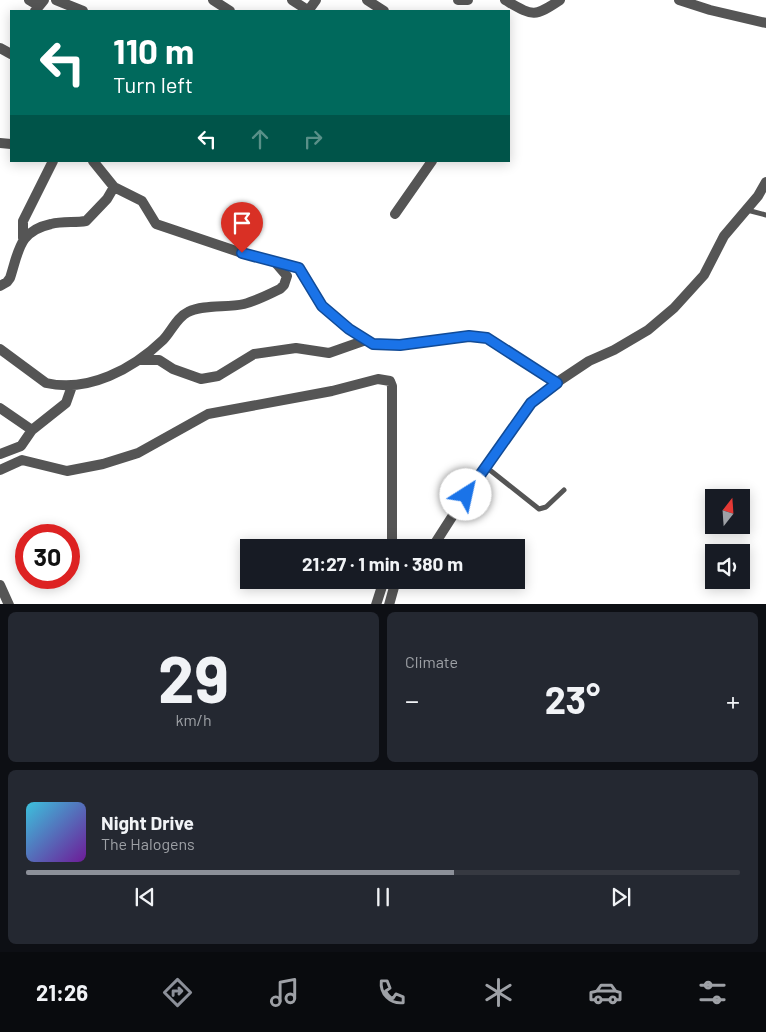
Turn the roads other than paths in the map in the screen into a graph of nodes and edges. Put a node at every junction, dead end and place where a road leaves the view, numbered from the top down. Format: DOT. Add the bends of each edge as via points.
graph roads {
  1 [pos="29,0"];
  2 [pos="56,0"];
  3 [pos="213,0"];
  4 [pos="292,0"];
  5 [pos="367,0"];
  6 [pos="458,0"];
  7 [pos="468,0"];
  8 [pos="505,0"];
  9 [pos="560,0"];
  10 [pos="679,0"];
  11 [pos="40,6"];
  12 [pos="69,9"];
  13 [pos="228,10"];
  14 [pos="307,10"];
  15 [pos="382,10"];
  16 [pos="766,23"];
  17 [pos="52,162"];
  18 [pos="94,162"];
  19 [pos="431,162"];
  20 [pos="766,182"];
  21 [pos="114,187"];
  22 [pos="746,210"];
  23 [pos="395,214"];
  24 [pos="766,215"];
  25 [pos="23,238"];
  26 [pos="276,262"];
  27 [pos="0,286"];
  28 [pos="366,340"];
  29 [pos="0,349"];
  30 [pos="140,360"];
  31 [pos="557,383"];
  32 [pos="72,386"];
  33 [pos="0,408"];
  34 [pos="32,430"];
  35 [pos="0,454"];
  36 [pos="486,467"];
  37 [pos="0,470"];
  38 [pos="564,490"];
  39 [pos="392,539"];
  40 [pos="438,539"];
  41 [pos="0,585"];
  42 [pos="381,589"];
  43 [pos="393,589"];
  44 [pos="10,604"];
  45 [pos="376,604"];
  46 [pos="389,604"];
  1 -- 11 [label="street"];
  2 -- 12 [label="street"];
  3 -- 13 [label="street"];
  4 -- 14 [label="street"];
  5 -- 15 [label="street"];
  6 -- 7 [label="street"];
  8 -- 9 [label="street" via="535,14"];
  10 -- 16 [label="street"];
  17 -- 25 [label="street" via="23,221"];
  18 -- 21 [label="street"];
  19 -- 23 [label="street"];
  20 -- 22 [label="street"];
  21 -- 25 [label="street" via="86,221 51,224 33,230"];
  21 -- 26 [label="street" via="142,201 156,224"];
  22 -- 24 [label="lane"];
  22 -- 31 [label="street" via="724,236 704,275 674,308 648,330 589,361"];
  25 -- 27 [label="street" via="10,278"];
  26 -- 28 [label="street" via="299,268 322,306"];
  26 -- 30 [label="street" via="288,276 280,289 246,304 188,312"];
  28 -- 30 [label="street" via="328,352 294,348 254,354 218,376 201,379 159,360"];
  28 -- 31 [label="street" via="396,345 469,336 487,338"];
  29 -- 32 [label="street" via="46,383"];
  30 -- 32 [label="street" via="121,372"];
  31 -- 36 [label="street" via="531,403"];
  32 -- 34 [label="street" via="66,403"];
  33 -- 34 [label="street"];
  34 -- 35 [label="street" via="21,446"];
  36 -- 38 [label="lane" via="539,509 546,508"];
  36 -- 40 [label="street"];
  37 -- 39 [label="street" via="22,460 67,472 103,464 138,453 208,414 386,379 392,386"];
  41 -- 44 [label="street"];
  42 -- 45 [label="street"];
  43 -- 46 [label="street"];
}
